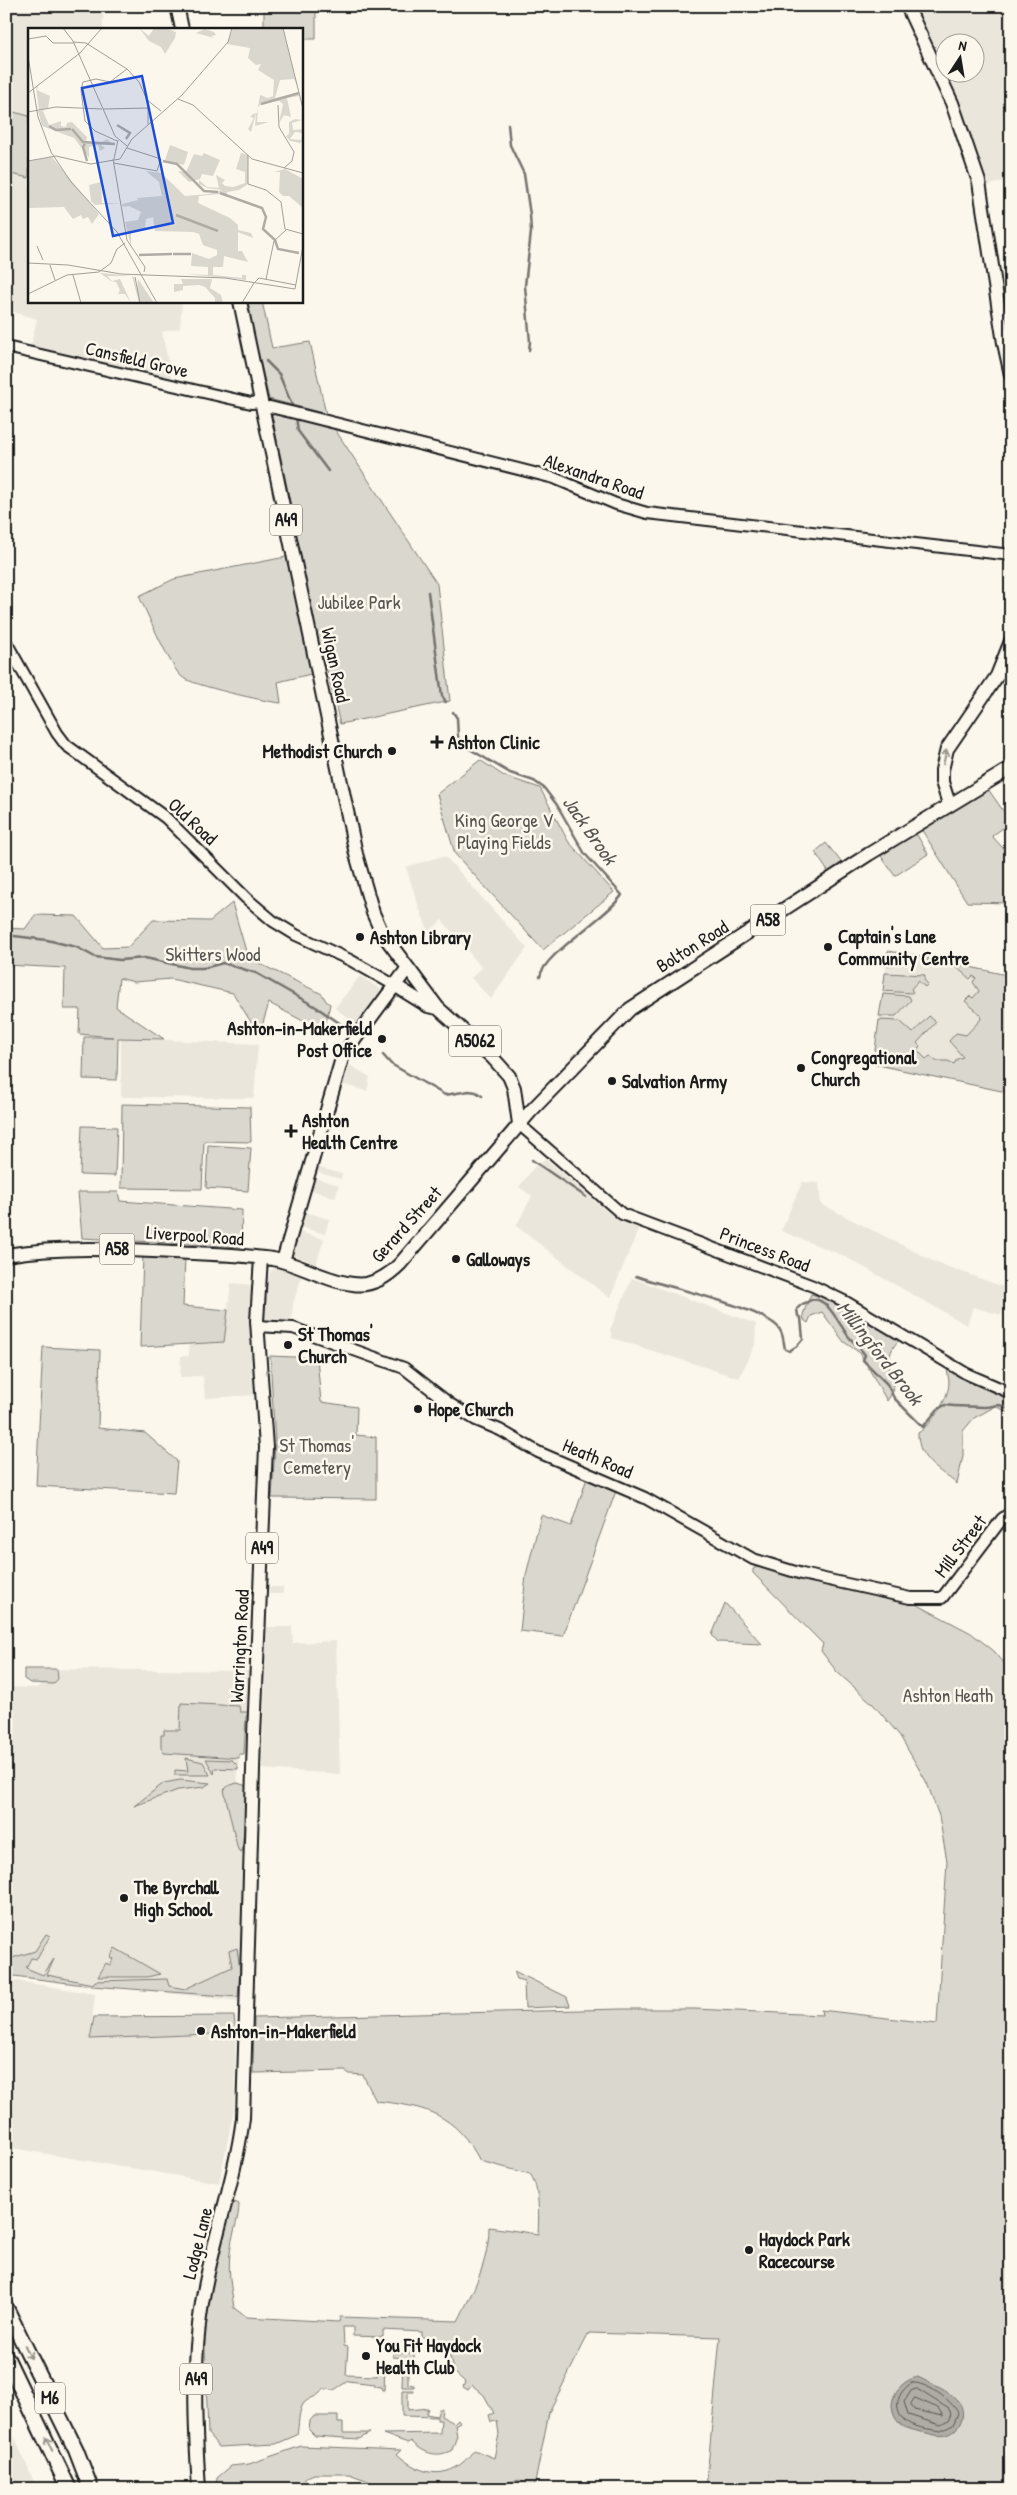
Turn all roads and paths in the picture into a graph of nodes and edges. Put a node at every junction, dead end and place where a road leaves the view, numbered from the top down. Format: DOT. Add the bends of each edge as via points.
graph roads {
  1 [pos="177,6"];
  2 [pos="907,6"];
  3 [pos="182,28"];
  4 [pos="240,302"];
  5 [pos="6,347"];
  6 [pos="1011,375"];
  7 [pos="261,405"];
  8 [pos="1011,555"];
  9 [pos="1011,641"];
  10 [pos="6,642"];
  11 [pos="1011,768"];
  12 [pos="949,804"];
  13 [pos="407,969"];
  14 [pos="396,986"];
  15 [pos="438,1008"];
  16 [pos="509,1076"];
  17 [pos="541,1100"];
  18 [pos="519,1124"];
  19 [pos="6,1256"];
  20 [pos="261,1258"];
  21 [pos="282,1261"];
  22 [pos="257,1326"];
  23 [pos="1011,1393"];
  24 [pos="1011,1512"];
  25 [pos="936,1599"];
  26 [pos="246,2007"];
  27 [pos="6,2308"];
  28 [pos="6,2357"];
  29 [pos="69,2489"];
  30 [pos="91,2489"];
  31 [pos="199,2489"];
  1 -- 3 [label="main road"];
  2 -- 6 [label="main road" via="952,103 979,182"];
  4 -- 7 [label="main road, Wigan Road / A49"];
  5 -- 7 [label="street, Cansfield Grove"];
  7 -- 8 [label="street, Alexandra Road" via="554,478 647,513"];
  7 -- 13 [label="main road, Wigan Road / A49" via="358,861 374,916"];
  12 -- 9 [label="main road, one-way" via="942,782 947,749 997,676"];
  10 -- 14 [label="street, Old Road" via="66,745 166,818 246,898 273,920"];
  11 -- 12 [label="main road, Bolton Road / A58"];
  12 -- 17 [label="main road, Bolton Road / A58" via="641,1001 620,1018"];
  13 -- 14 [label="main road"];
  13 -- 15 [label="main road, Wigan Road / A5062"];
  14 -- 15 [label="main road, Wigan Road / A5062" via="428,1006"];
  14 -- 21 [label="main road" via="340,1060"];
  15 -- 16 [label="main road, Wigan Road / A5062"];
  16 -- 17 [label="main road, A5062" via="524,1096"];
  16 -- 18 [label="main road, Wigan Road / A5062"];
  17 -- 18 [label="main road, Gerard Street / A58"];
  18 -- 21 [label="main road, Gerard Street / A58" via="400,1264 383,1278 352,1284"];
  18 -- 23 [label="street, Princess Road" via="622,1214 814,1286 967,1374"];
  19 -- 20 [label="main road, Liverpool Road / A58" via="32,1251 101,1248"];
  20 -- 21 [label="main road, Gerard Street / A58"];
  20 -- 22 [label="main road, Warrington Road / A49"];
  22 -- 25 [label="street, Heath Road" via="294,1328 404,1368 476,1420 538,1452 645,1498 753,1559 802,1574 910,1598"];
  22 -- 26 [label="main road, Warrington Road / A49" via="266,1447"];
  24 -- 25 [label="street, Mill Street" via="1002,1518 942,1598"];
  26 -- 31 [label="main road, Lodge Lane / A49" via="240,2144 208,2270 197,2349"];
  27 -- 30 [label="highway, M6, one-way" via="76,2450"];
  29 -- 28 [label="highway, M6, one-way"];
}
